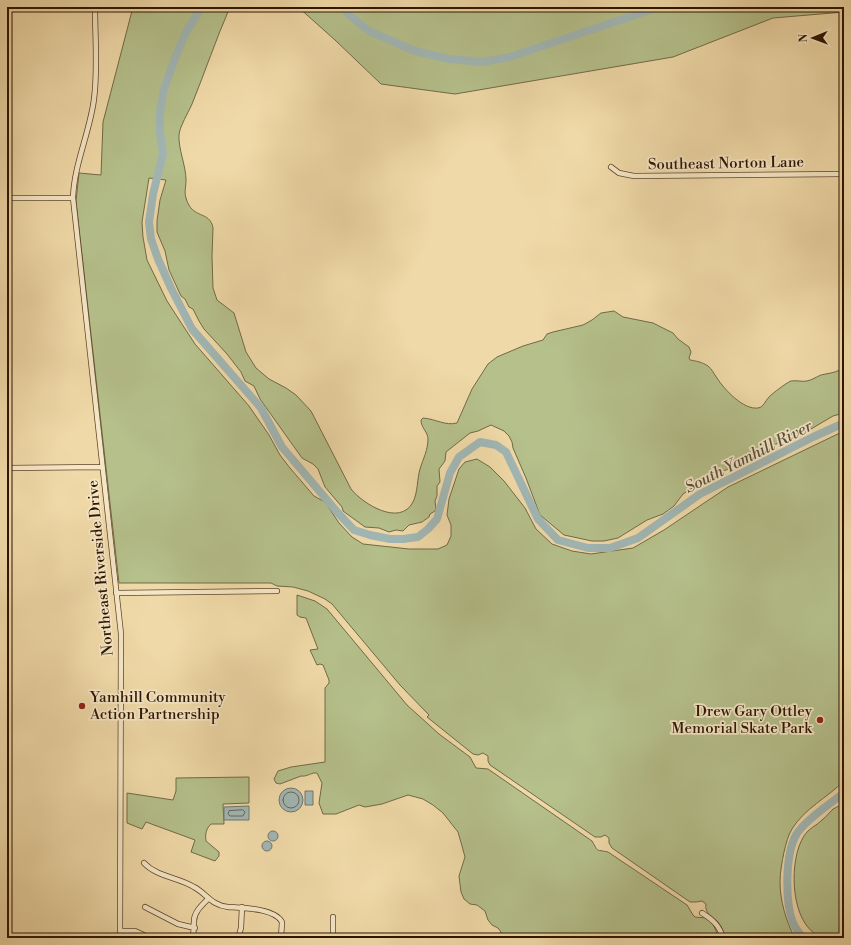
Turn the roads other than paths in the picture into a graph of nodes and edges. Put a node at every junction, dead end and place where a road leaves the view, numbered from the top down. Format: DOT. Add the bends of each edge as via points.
graph roads {
  1 [pos="95,7"];
  2 [pos="611,167"];
  3 [pos="844,174"];
  4 [pos="7,198"];
  5 [pos="73,198"];
  6 [pos="102,467"];
  7 [pos="7,468"];
  8 [pos="277,591"];
  9 [pos="116,593"];
  10 [pos="144,863"];
  11 [pos="208,899"];
  12 [pos="145,906"];
  13 [pos="242,908"];
  14 [pos="702,912"];
  15 [pos="332,917"];
  16 [pos="195,928"];
  17 [pos="120,930"];
  18 [pos="239,935"];
  19 [pos="120,938"];
  20 [pos="150,938"];
  21 [pos="192,938"];
  22 [pos="282,938"];
  23 [pos="333,938"];
  24 [pos="723,938"];
  1 -- 5 [label="street, Northeast Riverside Drive" via="96,83"];
  2 -- 3 [label="street, Southeast Norton Lane" via="619,173 634,176"];
  4 -- 5 [label="street"];
  5 -- 6 [label="street, Northeast Riverside Drive"];
  6 -- 7 [label="street"];
  6 -- 9 [label="street, Northeast Riverside Drive"];
  8 -- 9 [label="street"];
  9 -- 17 [label="street, Northeast Riverside Drive" via="121,634"];
  10 -- 11 [label="street" via="157,872 193,886"];
  11 -- 13 [label="street" via="221,905"];
  11 -- 16 [label="street" via="197,912"];
  12 -- 16 [label="street" via="178,924"];
  13 -- 18 [label="street"];
  13 -- 22 [label="street" via="252,908 279,918 283,925"];
  14 -- 24 [label="street" via="712,919"];
  15 -- 23 [label="street"];
  16 -- 21 [label="street"];
  17 -- 19 [label="street, Northeast Riverside Drive"];
  17 -- 20 [label="street" via="136,931"];
}
